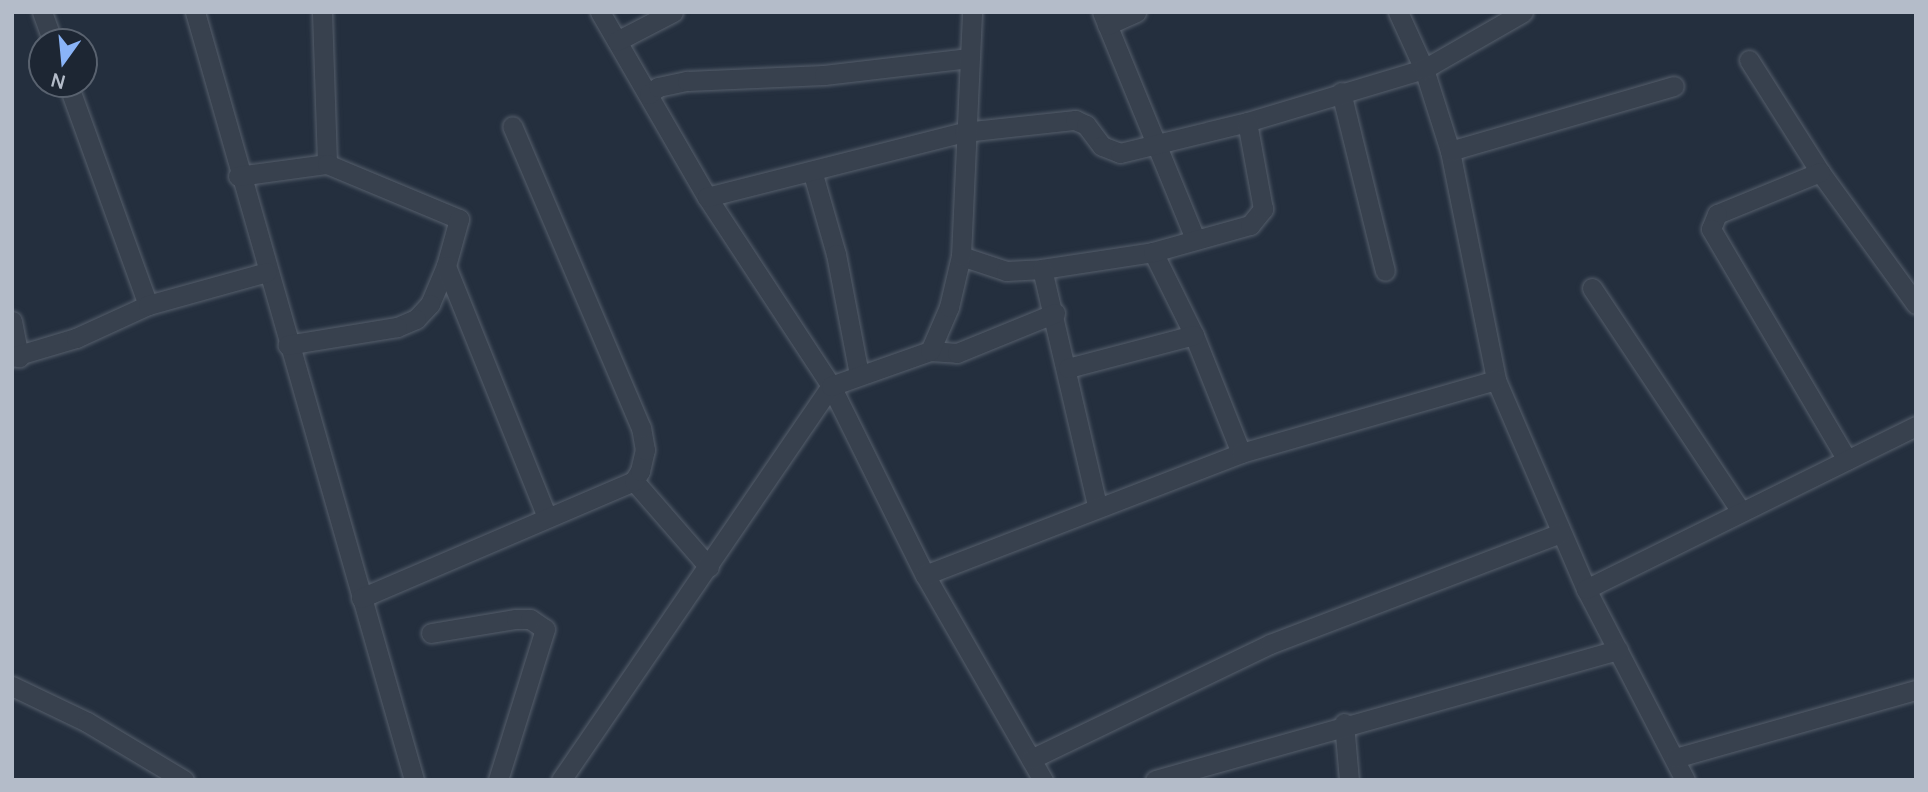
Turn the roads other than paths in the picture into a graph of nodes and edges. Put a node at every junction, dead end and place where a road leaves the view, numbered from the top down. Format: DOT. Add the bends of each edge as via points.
graph roads {
  1 [pos="195,12"];
  2 [pos="322,12"];
  3 [pos="600,12"];
  4 [pos="673,12"];
  5 [pos="972,12"];
  6 [pos="1136,12"];
  7 [pos="1398,12"];
  8 [pos="1522,12"];
  9 [pos="1105,19"];
  10 [pos="617,41"];
  11 [pos="970,58"];
  12 [pos="1749,60"];
  13 [pos="1424,69"];
  14 [pos="1674,86"];
  15 [pos="1341,92"];
  16 [pos="649,94"];
  17 [pos="73,98"];
  18 [pos="1247,122"];
  19 [pos="512,126"];
  20 [pos="964,131"];
  21 [pos="1156,143"];
  22 [pos="1450,150"];
  23 [pos="327,164"];
  24 [pos="1820,172"];
  25 [pos="813,174"];
  26 [pos="238,176"];
  27 [pos="707,197"];
  28 [pos="1195,239"];
  29 [pos="1153,252"];
  30 [pos="961,256"];
  31 [pos="446,266"];
  32 [pos="1042,269"];
  33 [pos="1385,271"];
  34 [pos="267,272"];
  35 [pos="1592,288"];
  36 [pos="1916,304"];
  37 [pos="148,305"];
  38 [pos="1055,313"];
  39 [pos="12,321"];
  40 [pos="1194,335"];
  41 [pos="287,345"];
  42 [pos="930,351"];
  43 [pos="16,357"];
  44 [pos="1068,368"];
  45 [pos="859,375"];
  46 [pos="1496,380"];
  47 [pos="831,386"];
  48 [pos="1916,426"];
  49 [pos="1241,453"];
  50 [pos="1847,460"];
  51 [pos="634,481"];
  52 [pos="1097,505"];
  53 [pos="1741,512"];
  54 [pos="547,517"];
  55 [pos="1560,533"];
  56 [pos="709,567"];
  57 [pos="925,575"];
  58 [pos="1586,589"];
  59 [pos="361,598"];
  60 [pos="431,633"];
  61 [pos="1618,650"];
  62 [pos="12,686"];
  63 [pos="1916,690"];
  64 [pos="1344,723"];
  65 [pos="1675,758"];
  66 [pos="1031,759"];
  67 [pos="184,780"];
  68 [pos="414,780"];
  69 [pos="498,780"];
  70 [pos="561,780"];
  71 [pos="1043,780"];
  72 [pos="1155,780"];
  73 [pos="1349,780"];
  74 [pos="1684,780"];
  1 -- 26 [label="street"];
  2 -- 23 [label="street"];
  3 -- 10 [label="street"];
  4 -- 10 [label="street"];
  5 -- 11 [label="street"];
  6 -- 9 [label="street"];
  7 -- 13 [label="street"];
  8 -- 13 [label="street"];
  9 -- 21 [label="street"];
  10 -- 16 [label="street"];
  11 -- 16 [label="street" via="824,75 687,81 658,87"];
  11 -- 20 [label="street"];
  12 -- 24 [label="street"];
  13 -- 15 [label="street"];
  13 -- 22 [label="street"];
  14 -- 22 [label="street"];
  15 -- 18 [label="street"];
  15 -- 33 [label="street"];
  16 -- 27 [label="street"];
  17 -- 37 [label="street"];
  18 -- 21 [label="street"];
  18 -- 28 [label="street" via="1263,209 1259,219"];
  19 -- 51 [label="street" via="641,428 645,450"];
  20 -- 21 [label="street" via="1075,120 1086,125 1111,152"];
  20 -- 25 [label="street"];
  20 -- 30 [label="street"];
  21 -- 28 [label="street"];
  22 -- 46 [label="street"];
  23 -- 26 [label="street"];
  23 -- 31 [label="street" via="459,219"];
  24 -- 36 [label="street"];
  24 -- 50 [label="street" via="1717,214 1711,229"];
  25 -- 27 [label="street"];
  25 -- 45 [label="street" via="836,254"];
  26 -- 34 [label="street"];
  27 -- 47 [label="street"];
  28 -- 29 [label="street"];
  29 -- 32 [label="street"];
  29 -- 40 [label="street"];
  30 -- 32 [label="street" via="1006,271"];
  30 -- 42 [label="street" via="949,307"];
  31 -- 41 [label="street" via="430,304 416,319 397,327"];
  31 -- 54 [label="street"];
  32 -- 38 [label="street"];
  34 -- 37 [label="street"];
  34 -- 41 [label="street"];
  35 -- 53 [label="street"];
  37 -- 43 [label="street" via="76,338"];
  38 -- 42 [label="street" via="957,353"];
  38 -- 44 [label="street"];
  39 -- 43 [label="street"];
  40 -- 44 [label="street"];
  40 -- 49 [label="street"];
  41 -- 59 [label="street"];
  42 -- 45 [label="street"];
  44 -- 52 [label="street"];
  45 -- 47 [label="street"];
  46 -- 49 [label="street"];
  46 -- 55 [label="street"];
  47 -- 56 [label="street"];
  47 -- 57 [label="street"];
  48 -- 50 [label="street"];
  49 -- 52 [label="street"];
  50 -- 53 [label="street"];
  51 -- 54 [label="street"];
  51 -- 56 [label="street"];
  52 -- 57 [label="street"];
  53 -- 58 [label="street"];
  54 -- 59 [label="street"];
  55 -- 58 [label="street"];
  55 -- 66 [label="street" via="1270,644"];
  56 -- 70 [label="street"];
  57 -- 66 [label="street"];
  58 -- 61 [label="street"];
  59 -- 68 [label="street"];
  60 -- 69 [label="street" via="516,619 530,619 545,629"];
  61 -- 64 [label="street"];
  61 -- 65 [label="street"];
  62 -- 67 [label="street" via="87,722"];
  63 -- 65 [label="street"];
  64 -- 72 [label="street"];
  64 -- 73 [label="street"];
  65 -- 74 [label="street"];
  66 -- 71 [label="street"];
}
